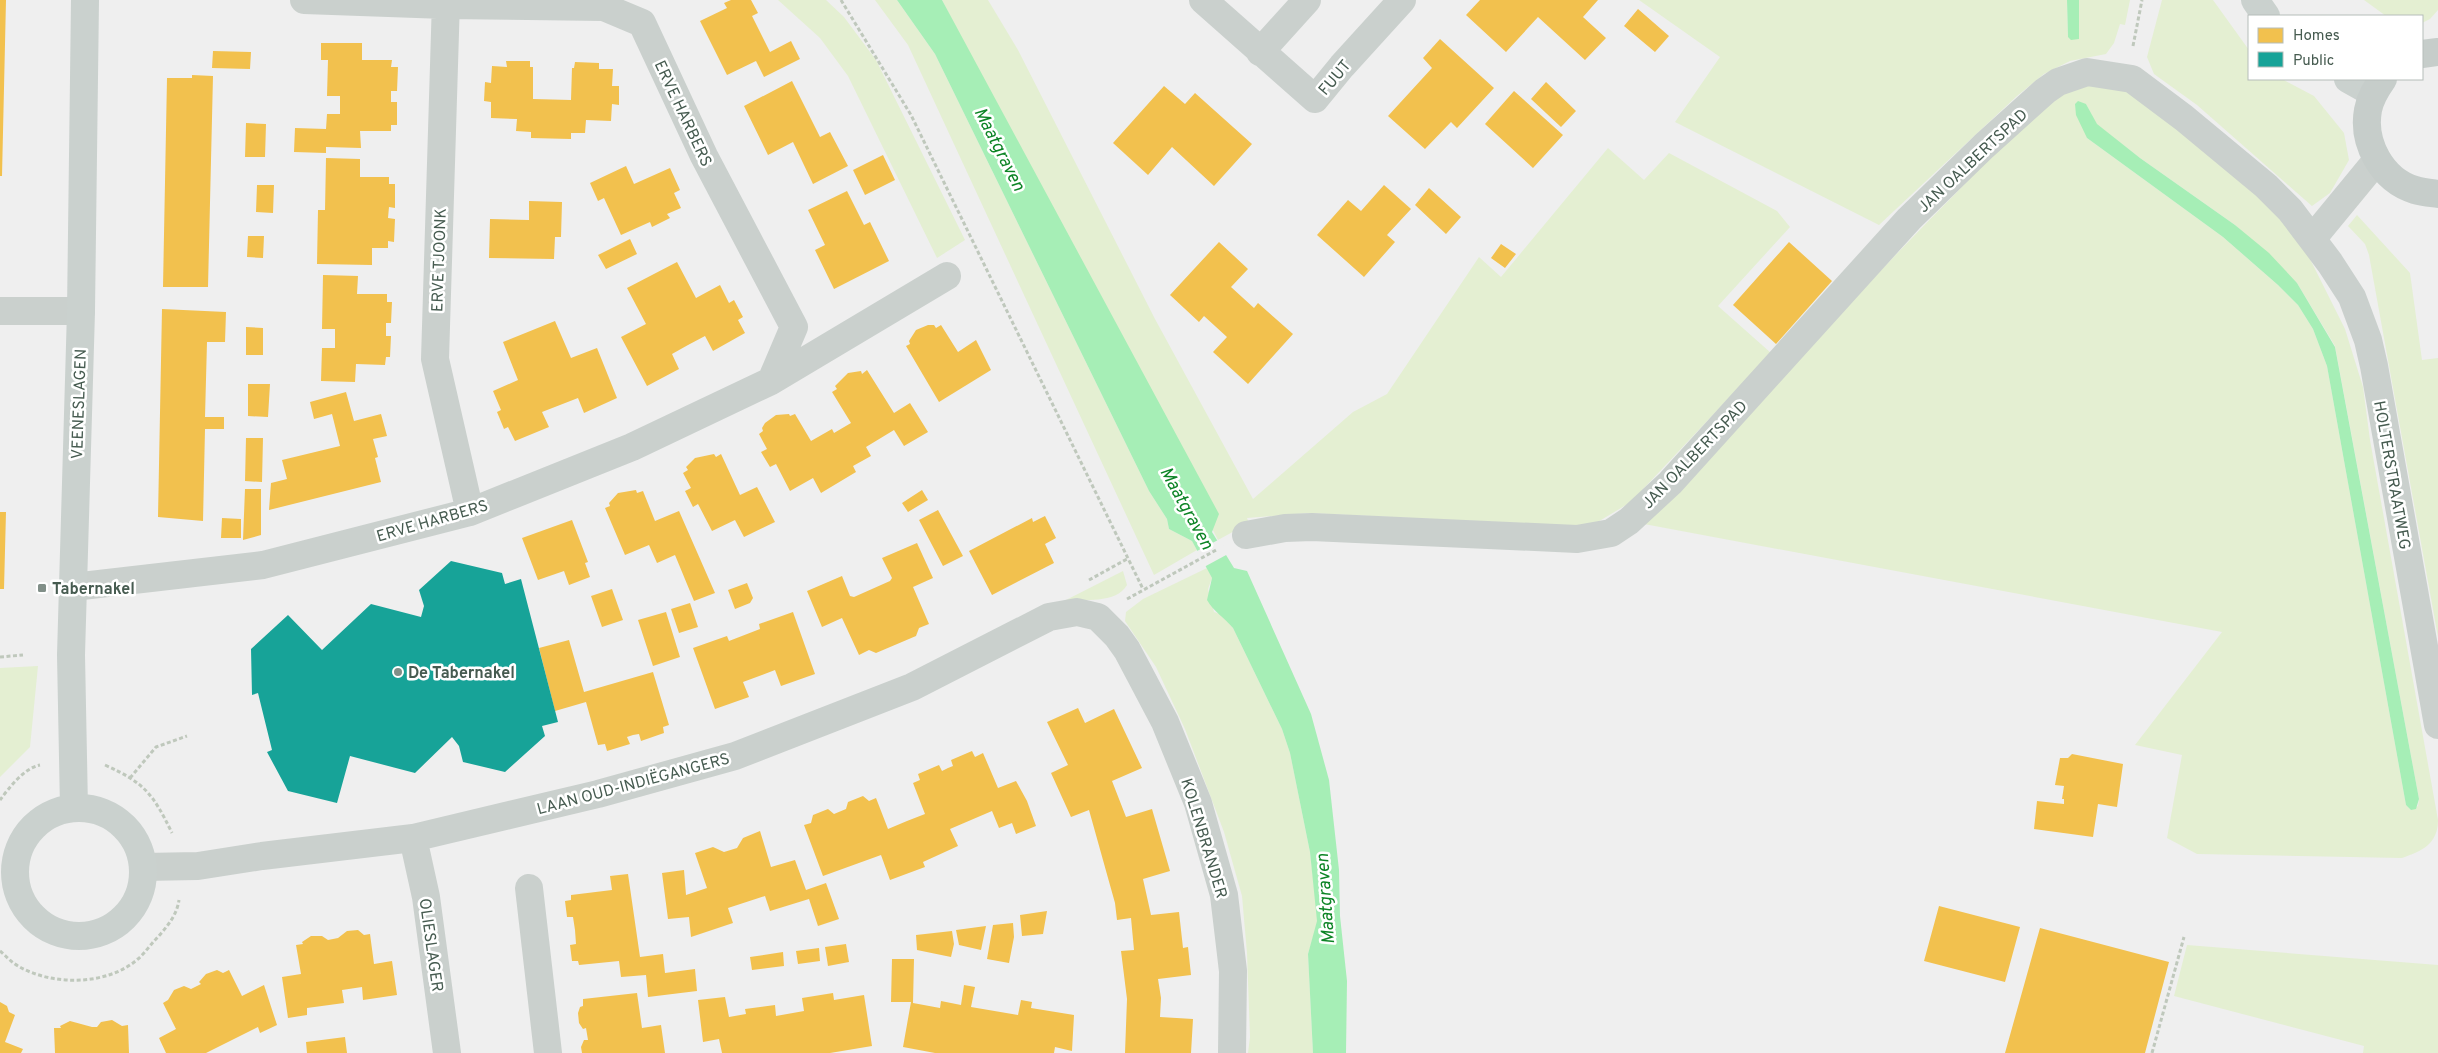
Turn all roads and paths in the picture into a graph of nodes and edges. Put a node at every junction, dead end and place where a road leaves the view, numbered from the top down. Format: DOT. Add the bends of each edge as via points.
graph roads {
  1 [pos="85,0"];
  2 [pos="304,0"];
  3 [pos="841,0"];
  4 [pos="1202,0"];
  5 [pos="1307,0"];
  6 [pos="1402,0"];
  7 [pos="2142,0"];
  8 [pos="2255,0"];
  9 [pos="446,3"];
  10 [pos="2265,15"];
  11 [pos="1260,52"];
  12 [pos="2438,52"];
  13 [pos="2423,54"];
  14 [pos="2132,79"];
  15 [pos="2352,80"];
  16 [pos="2378,86"];
  17 [pos="2377,160"];
  18 [pos="2438,194"];
  19 [pos="2312,239"];
  20 [pos="948,276"];
  21 [pos="0,311"];
  22 [pos="81,312"];
  23 [pos="771,381"];
  24 [pos="470,512"];
  25 [pos="1246,535"];
  26 [pos="73,587"];
  27 [pos="1098,617"];
  28 [pos="23,655"];
  29 [pos="0,657"];
  30 [pos="2438,725"];
  31 [pos="187,736"];
  32 [pos="75,760"];
  33 [pos="130,778"];
  34 [pos="0,800"];
  35 [pos="74,808"];
  36 [pos="413,838"];
  37 [pos="143,867"];
  38 [pos="7,879"];
  39 [pos="529,888"];
  40 [pos="2184,937"];
  41 [pos="447,1053"];
  42 [pos="548,1053"];
  43 [pos="1232,1053"];
  44 [pos="2152,1053"];
  1 -- 22 [label="street, VEENESLAGEN"];
  2 -- 9 [label="street, ERVE HARBERS"];
  3 -- 25 [label="path" via="915,124 1143,589"];
  4 -- 11 [label="street, FUUT"];
  5 -- 11 [label="street"];
  6 -- 11 [label="street, FUUT" via="1315,100"];
  7 -- 14 [label="path" via="2134,41"];
  8 -- 10 [label="street"];
  9 -- 23 [label="street, ERVE HARBERS" via="604,7 642,23 704,156 794,327"];
  9 -- 24 [label="street, ERVE TJOONK" via="435,359"];
  12 -- 13 [label="main road"];
  14 -- 19 [label="street, HOLTERSTRAATWEG" via="2266,186"];
  14 -- 25 [label="street, JAN OALBERTSPAD" via="2087,72 2058,82 2045,91 1909,219 1670,482 1611,533 1577,540 1312,527"];
  15 -- 16 [label="street"];
  16 -- 17 [label="main road" via="2368,110 2367,128"];
  17 -- 18 [label="main road" via="2393,178 2414,190"];
  17 -- 19 [label="street"];
  19 -- 30 [label="street, HOLTERSTRAATWEG" via="2352,297 2368,340"];
  20 -- 23 [label="street, ERVE HARBERS"];
  21 -- 22 [label="street"];
  22 -- 26 [label="street, VEENESLAGEN"];
  23 -- 24 [label="street, ERVE HARBERS" via="632,447"];
  24 -- 26 [label="street, ERVE HARBERS" via="263,566"];
  26 -- 32 [label="street, VEENESLAGEN" via="70,655"];
  27 -- 36 [label="street, LAAN OUD-INDIËGANGERS" via="1077,612 1049,617 912,687 735,756 598,794"];
  27 -- 43 [label="street, KOLENBRANDER" via="1118,636 1166,722 1198,803 1224,896 1233,971"];
  28 -- 29 [label="path"];
  31 -- 33 [label="path" via="156,747"];
  32 -- 34 [label="path" via="35,766 11,785"];
  32 -- 35 [label="street, VEENESLAGEN"];
  35 -- 37 [label="street" via="107,814 121,823 140,850"];
  35 -- 38 [label="street" via="54,812 37,824 24,840"];
  36 -- 37 [label="street, LAAN OUD-INDIËGANGERS" via="198,866"];
  36 -- 41 [label="street, OLIESLAGER" via="426,897"];
  37 -- 38 [label="street" via="140,889 131,909 116,924 96,934 74,936 53,930 35,919"];
  39 -- 42 [label="street"];
  40 -- 44 [label="path"];
}
